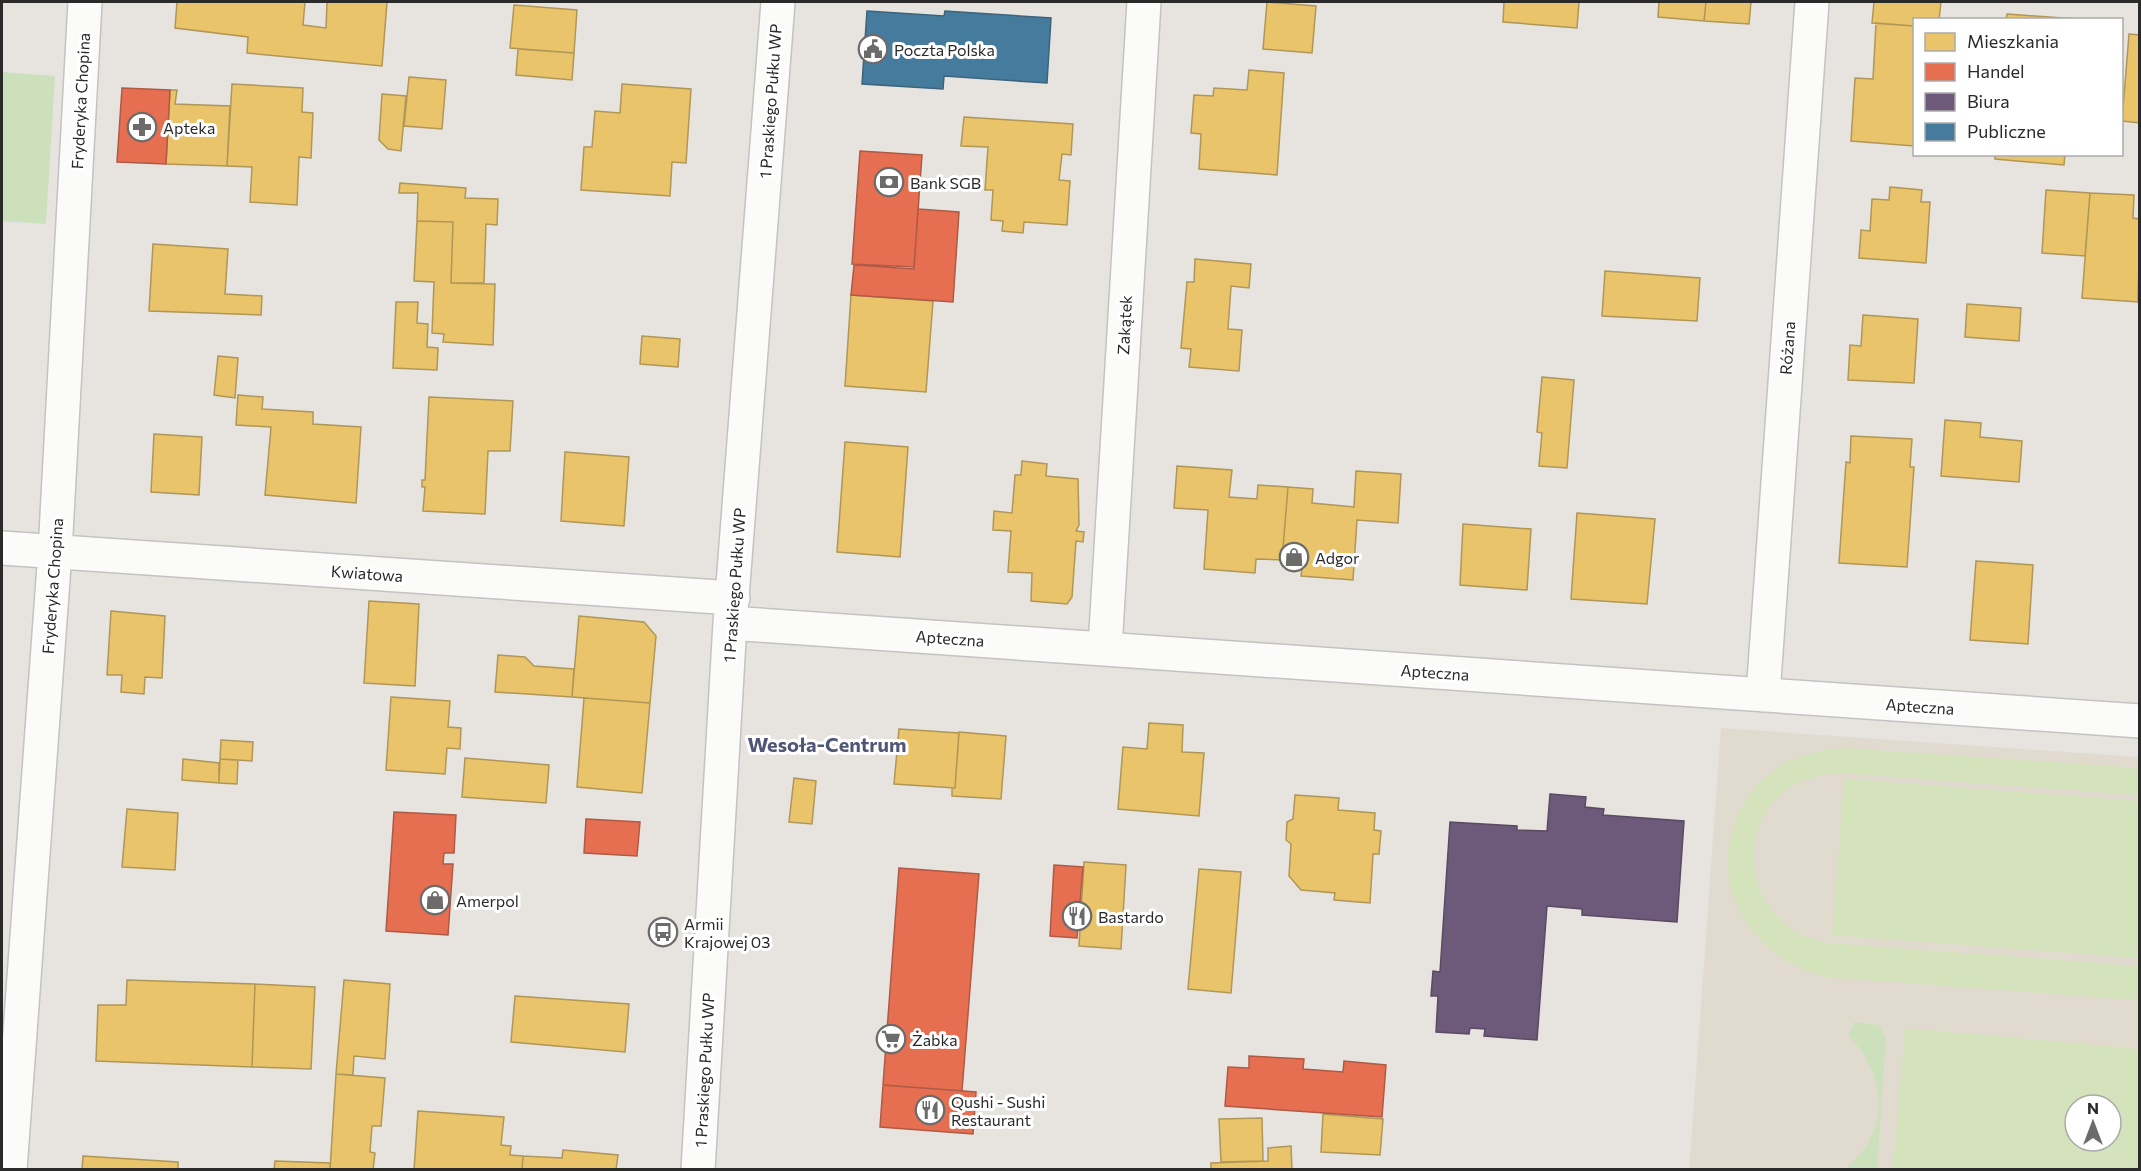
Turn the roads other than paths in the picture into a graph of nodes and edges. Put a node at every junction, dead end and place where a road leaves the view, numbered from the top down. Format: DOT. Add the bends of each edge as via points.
graph roads {
  1 [pos="86,2"];
  2 [pos="778,2"];
  3 [pos="1144,2"];
  4 [pos="1812,2"];
  5 [pos="2,548"];
  6 [pos="55,552"];
  7 [pos="732,611"];
  8 [pos="1105,648"];
  9 [pos="1763,695"];
  10 [pos="2139,720"];
  11 [pos="10,1170"];
  12 [pos="698,1170"];
  1 -- 6 [label="street, Fryderyka Chopina"];
  2 -- 7 [label="street, 1 Praskiego Pułku WP"];
  3 -- 8 [label="street, Zakątek"];
  4 -- 9 [label="street, Różana"];
  5 -- 6 [label="street, Kwiatowa"];
  6 -- 7 [label="street, Kwiatowa"];
  6 -- 11 [label="street, Fryderyka Chopina"];
  7 -- 8 [label="street, Apteczna"];
  7 -- 12 [label="street, 1 Praskiego Pułku WP"];
  8 -- 9 [label="street, Apteczna"];
  9 -- 10 [label="street, Apteczna"];
}
